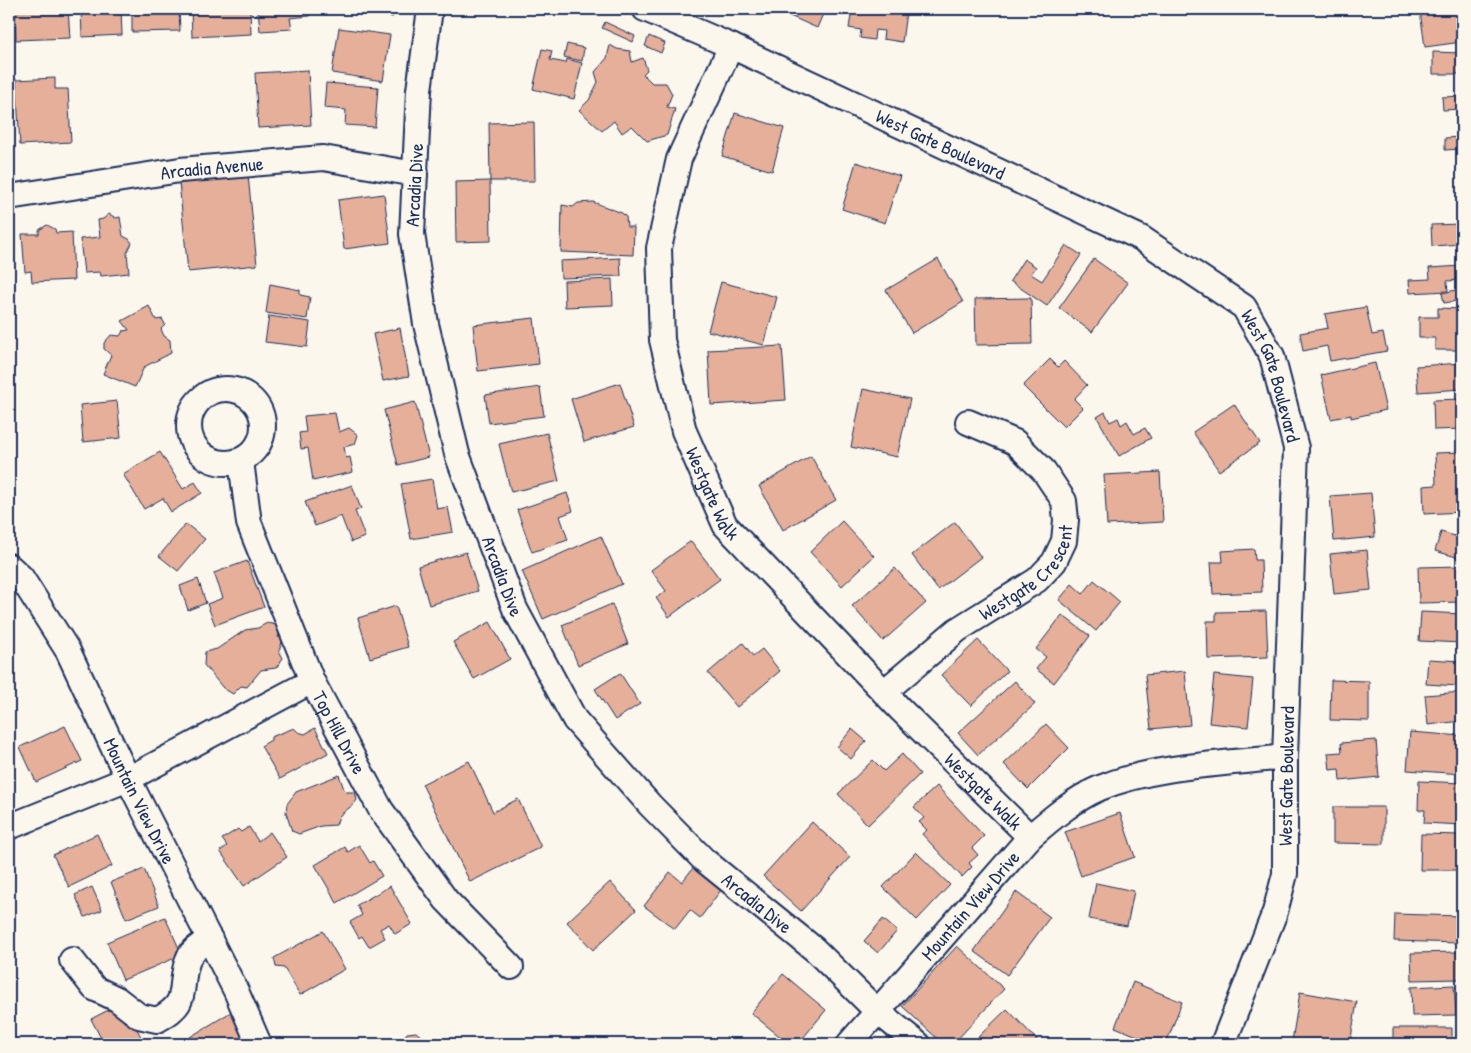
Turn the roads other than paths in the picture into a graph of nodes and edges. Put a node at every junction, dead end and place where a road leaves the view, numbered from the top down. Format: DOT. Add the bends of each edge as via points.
graph roads {
  1 [pos="430,9"];
  2 [pos="645,9"];
  3 [pos="731,46"];
  4 [pos="415,174"];
  5 [pos="9,197"];
  6 [pos="968,422"];
  7 [pos="240,461"];
  8 [pos="9,566"];
  9 [pos="312,681"];
  10 [pos="884,692"];
  11 [pos="1285,757"];
  12 [pos="128,779"];
  13 [pos="9,828"];
  14 [pos="1030,837"];
  15 [pos="210,939"];
  16 [pos="72,960"];
  17 [pos="511,968"];
  18 [pos="877,1011"];
  19 [pos="259,1044"];
  20 [pos="849,1044"];
  21 [pos="918,1044"];
  22 [pos="1222,1044"];
  1 -- 4 [label="street, Arcadia Dive" via="419,90"];
  2 -- 3 [label="street, West Gate Boulevard"];
  3 -- 10 [label="street, Westgate Walk" via="677,168 659,248 662,340 684,431 725,525"];
  3 -- 11 [label="street, West Gate Boulevard" via="1141,238 1244,307 1272,356 1296,448"];
  4 -- 5 [label="street, Arcadia Avenue" via="322,158 180,170"];
  4 -- 18 [label="street, Arcadia Dive" via="412,234 426,324 457,454 515,609 575,720 704,860 814,948"];
  6 -- 10 [label="street, Westgate Crescent" via="1015,442 1044,471 1064,501 1064,541 1054,562 1037,580 957,630"];
  7 -- 9 [label="street, Top Hill Drive" via="249,523"];
  8 -- 12 [label="street, Mountain View Drive" via="21,577 68,650"];
  9 -- 12 [label="street"];
  9 -- 17 [label="street, Top Hill Drive" via="381,810 446,900"];
  10 -- 14 [label="street, Westgate Walk"];
  11 -- 14 [label="street, Mountain View Drive" via="1154,773 1099,789 1054,816"];
  11 -- 22 [label="street, West Gate Boulevard" via="1285,874 1276,912"];
  12 -- 13 [label="street"];
  12 -- 15 [label="street, Mountain View Drive"];
  14 -- 18 [label="street, Mountain View Drive"];
  15 -- 16 [label="street" via="190,956 178,1005 157,1020 139,1016 117,999 94,988"];
  15 -- 19 [label="street, Mountain View Drive"];
  18 -- 20 [label="street, Mountain View Drive"];
  18 -- 21 [label="street, Arcadia Dive"];
}
